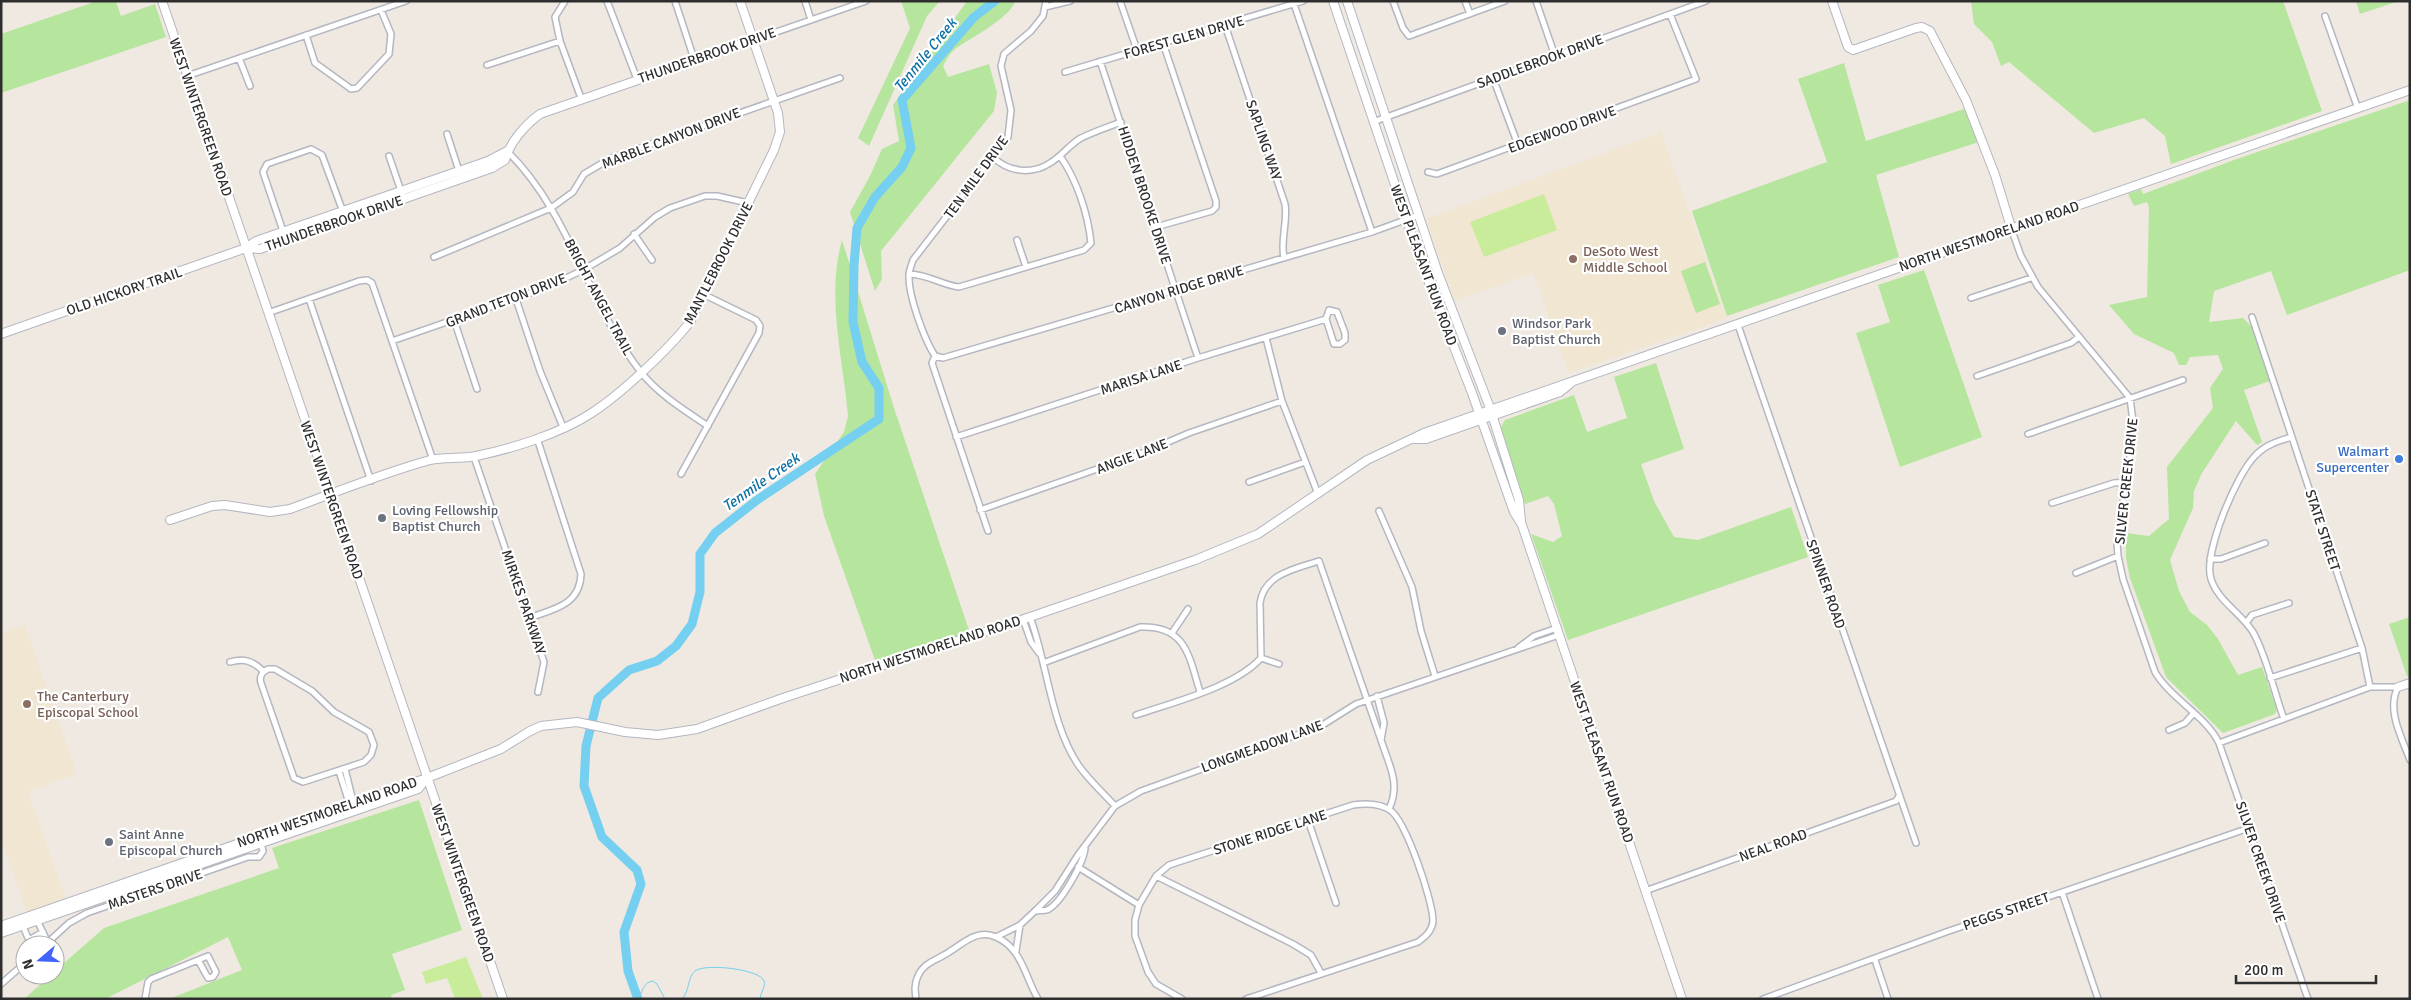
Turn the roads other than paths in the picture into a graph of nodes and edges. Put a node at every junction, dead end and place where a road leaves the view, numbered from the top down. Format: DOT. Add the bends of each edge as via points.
graph roads {
  1 [pos="162,1"];
  2 [pos="406,1"];
  3 [pos="565,1"];
  4 [pos="607,1"];
  5 [pos="675,1"];
  6 [pos="740,1"];
  7 [pos="805,1"];
  8 [pos="866,1"];
  9 [pos="1070,1"];
  10 [pos="1120,1"];
  11 [pos="1303,1"];
  12 [pos="1333,1"];
  13 [pos="1347,1"];
  14 [pos="1393,1"];
  15 [pos="1465,1"];
  16 [pos="1505,1"];
  17 [pos="1536,1"];
  18 [pos="1706,1"];
  19 [pos="1832,1"];
  20 [pos="1046,4"];
  21 [pos="1294,4"];
  22 [pos="381,10"];
  23 [pos="1470,14"];
  24 [pos="1670,14"];
  25 [pos="2325,16"];
  26 [pos="811,20"];
  27 [pos="1225,25"];
  28 [pos="306,35"];
  29 [pos="753,40"];
  30 [pos="560,41"];
  31 [pos="1163,43"];
  32 [pos="1136,50"];
  33 [pos="1555,56"];
  34 [pos="239,58"];
  35 [pos="694,60"];
  36 [pos="1100,61"];
  37 [pos="487,65"];
  38 [pos="1065,72"];
  39 [pos="187,76"];
  40 [pos="840,78"];
  41 [pos="1493,78"];
  42 [pos="637,79"];
  43 [pos="250,86"];
  44 [pos="2410,90"];
  45 [pos="580,98"];
  46 [pos="774,100"];
  47 [pos="2358,109"];
  48 [pos="1386,118"];
  49 [pos="1121,122"];
  50 [pos="1373,122"];
  51 [pos="447,134"];
  52 [pos="1518,145"];
  53 [pos="507,151"];
  54 [pos="389,156"];
  55 [pos="1060,156"];
  56 [pos="993,158"];
  57 [pos="460,170"];
  58 [pos="1428,172"];
  59 [pos="461,179"];
  60 [pos="402,195"];
  61 [pos="748,203"];
  62 [pos="551,208"];
  63 [pos="343,212"];
  64 [pos="1419,215"];
  65 [pos="346,220"];
  66 [pos="1406,220"];
  67 [pos="2011,227"];
  68 [pos="1156,228"];
  69 [pos="283,232"];
  70 [pos="1372,232"];
  71 [pos="634,234"];
  72 [pos="286,240"];
  73 [pos="1017,240"];
  74 [pos="246,248"];
  75 [pos="434,257"];
  76 [pos="1284,258"];
  77 [pos="652,260"];
  78 [pos="1026,267"];
  79 [pos="584,270"];
  80 [pos="909,274"];
  81 [pos="2031,278"];
  82 [pos="1177,290"];
  83 [pos="705,295"];
  84 [pos="1971,298"];
  85 [pos="309,299"];
  86 [pos="516,299"];
  87 [pos="268,313"];
  88 [pos="2252,317"];
  89 [pos="454,320"];
  90 [pos="1326,320"];
  91 [pos="1738,325"];
  92 [pos="1,334"];
  93 [pos="1462,335"];
  94 [pos="2080,337"];
  95 [pos="1266,338"];
  96 [pos="1451,340"];
  97 [pos="392,341"];
  98 [pos="937,358"];
  99 [pos="1198,358"];
  100 [pos="640,372"];
  101 [pos="1977,376"];
  102 [pos="2183,380"];
  103 [pos="477,389"];
  104 [pos="2130,398"];
  105 [pos="1282,401"];
  106 [pos="1491,412"];
  107 [pos="1481,416"];
  108 [pos="708,426"];
  109 [pos="563,427"];
  110 [pos="2028,434"];
  111 [pos="956,437"];
  112 [pos="2292,437"];
  113 [pos="537,438"];
  114 [pos="474,457"];
  115 [pos="433,460"];
  116 [pos="1305,462"];
  117 [pos="681,474"];
  118 [pos="371,480"];
  119 [pos="1249,482"];
  120 [pos="2126,482"];
  121 [pos="1318,494"];
  122 [pos="330,495"];
  123 [pos="2052,503"];
  124 [pos="980,510"];
  125 [pos="1379,511"];
  126 [pos="170,520"];
  127 [pos="1522,525"];
  128 [pos="988,531"];
  129 [pos="2265,543"];
  130 [pos="2118,556"];
  131 [pos="2210,559"];
  132 [pos="2076,572"];
  133 [pos="2289,603"];
  134 [pos="1188,609"];
  135 [pos="529,618"];
  136 [pos="1027,618"];
  137 [pos="2246,623"];
  138 [pos="1558,632"];
  139 [pos="1172,633"];
  140 [pos="2362,648"];
  141 [pos="1261,658"];
  142 [pos="230,662"];
  143 [pos="1043,663"];
  144 [pos="1279,664"];
  145 [pos="263,671"];
  146 [pos="1435,676"];
  147 [pos="2270,678"];
  148 [pos="2410,683"];
  149 [pos="2398,687"];
  150 [pos="2370,688"];
  151 [pos="538,692"];
  152 [pos="1200,692"];
  153 [pos="1377,696"];
  154 [pos="1367,700"];
  155 [pos="2193,714"];
  156 [pos="1136,715"];
  157 [pos="2284,719"];
  158 [pos="1384,723"];
  159 [pos="1375,725"];
  160 [pos="2169,730"];
  161 [pos="1381,740"];
  162 [pos="2219,743"];
  163 [pos="2410,760"];
  164 [pos="342,770"];
  165 [pos="427,778"];
  166 [pos="1899,796"];
  167 [pos="1115,806"];
  168 [pos="352,807"];
  169 [pos="1389,809"];
  170 [pos="1308,820"];
  171 [pos="2249,828"];
  172 [pos="278,833"];
  173 [pos="261,843"];
  174 [pos="1916,843"];
  175 [pos="1085,848"];
  176 [pos="1073,864"];
  177 [pos="1079,868"];
  178 [pos="1156,876"];
  179 [pos="1645,891"];
  180 [pos="2062,892"];
  181 [pos="93,898"];
  182 [pos="1336,903"];
  183 [pos="1139,905"];
  184 [pos="1035,911"];
  185 [pos="36,918"];
  186 [pos="21,923"];
  187 [pos="1020,925"];
  188 [pos="1,926"];
  189 [pos="43,932"];
  190 [pos="1,933"];
  191 [pos="26,935"];
  192 [pos="39,935"];
  193 [pos="44,935"];
  194 [pos="56,935"];
  195 [pos="996,937"];
  196 [pos="1016,951"];
  197 [pos="198,960"];
  198 [pos="1875,960"];
  199 [pos="15,972"];
  200 [pos="1321,973"];
  201 [pos="1,984"];
  202 [pos="145,999"];
  203 [pos="503,999"];
  204 [pos="916,999"];
  205 [pos="1038,999"];
  206 [pos="1182,999"];
  207 [pos="1246,999"];
  208 [pos="1682,999"];
  209 [pos="1763,999"];
  210 [pos="1888,999"];
  211 [pos="2098,999"];
  212 [pos="2308,999"];
  1 -- 39 [label="main road, WEST WINTERGREEN ROAD"];
  2 -- 22 [label="street"];
  3 -- 30 [label="street" via="555,17"];
  4 -- 42 [label="street"];
  5 -- 35 [label="street"];
  6 -- 29 [label="main road, MANTLEBROOK DRIVE"];
  7 -- 26 [label="street"];
  8 -- 26 [label="street, THUNDERBROOK DRIVE"];
  9 -- 20 [label="street"];
  10 -- 32 [label="street"];
  11 -- 21 [label="street, FOREST GLEN DRIVE"];
  12 -- 50 [label="main road, WEST PLEASANT RUN ROAD"];
  13 -- 48 [label="main road, WEST PLEASANT RUN ROAD"];
  14 -- 23 [label="street" via="1405,32 1413,35"];
  15 -- 23 [label="street"];
  16 -- 23 [label="street"];
  17 -- 33 [label="street"];
  18 -- 24 [label="street, SADDLEBROOK DRIVE"];
  19 -- 67 [label="main road" via="1848,47 1853,50 1916,28 1930,32 1966,100"];
  20 -- 56 [label="street, TEN MILE DRIVE" via="1043,16 1004,54 1001,66 1011,119 1008,136"];
  21 -- 27 [label="street, FOREST GLEN DRIVE"];
  21 -- 70 [label="street"];
  22 -- 28 [label="street"];
  22 -- 28 [label="street" via="391,34 389,54 358,88 347,86 315,63"];
  24 -- 33 [label="street, SADDLEBROOK DRIVE"];
  24 -- 52 [label="street, EDGEWOOD DRIVE" via="1696,79"];
  25 -- 47 [label="street"];
  26 -- 29 [label="street, THUNDERBROOK DRIVE"];
  27 -- 31 [label="street, FOREST GLEN DRIVE"];
  27 -- 76 [label="street, SAPLING WAY" via="1285,204 1287,216 1281,246"];
  28 -- 34 [label="street"];
  29 -- 35 [label="main road, THUNDERBROOK DRIVE"];
  29 -- 46 [label="main road, MANTLEBROOK DRIVE"];
  30 -- 37 [label="street"];
  30 -- 45 [label="street"];
  31 -- 32 [label="street, FOREST GLEN DRIVE"];
  31 -- 68 [label="street" via="1216,207"];
  32 -- 36 [label="street, FOREST GLEN DRIVE"];
  33 -- 41 [label="street, SADDLEBROOK DRIVE"];
  34 -- 39 [label="street"];
  34 -- 43 [label="street"];
  35 -- 42 [label="main road, THUNDERBROOK DRIVE"];
  36 -- 38 [label="street, FOREST GLEN DRIVE"];
  36 -- 49 [label="street, HIDDEN BROOKE DRIVE"];
  39 -- 74 [label="main road, WEST WINTERGREEN ROAD"];
  40 -- 46 [label="street, MARBLE CANYON DRIVE"];
  41 -- 48 [label="street, SADDLEBROOK DRIVE"];
  41 -- 52 [label="street"];
  42 -- 45 [label="main road, THUNDERBROOK DRIVE"];
  44 -- 47 [label="main road, NORTH WESTMORELAND ROAD"];
  45 -- 53 [label="main road, THUNDERBROOK DRIVE" via="540,114"];
  46 -- 61 [label="main road, MANTLEBROOK DRIVE" via="780,132"];
  46 -- 62 [label="street, MARBLE CANYON DRIVE" via="611,158 584,174 573,192"];
  47 -- 67 [label="main road, NORTH WESTMORELAND ROAD"];
  48 -- 50 [label="street, SADDLEBROOK DRIVE"];
  48 -- 64 [label="main road, WEST PLEASANT RUN ROAD"];
  49 -- 55 [label="street" via="1081,138"];
  49 -- 68 [label="street, HIDDEN BROOKE DRIVE"];
  50 -- 66 [label="main road, WEST PLEASANT RUN ROAD"];
  51 -- 57 [label="street"];
  52 -- 58 [label="street, EDGEWOOD DRIVE" via="1437,174"];
  53 -- 57 [label="main road, THUNDERBROOK DRIVE"];
  53 -- 59 [label="main road, THUNDERBROOK DRIVE" via="505,160 492,168"];
  53 -- 62 [label="street, BRIGHT ANGEL TRAIL" via="526,169"];
  54 -- 60 [label="street"];
  55 -- 56 [label="street" via="1042,167 1021,171 1004,167"];
  55 -- 78 [label="street" via="1087,217 1091,242 1084,250"];
  56 -- 80 [label="street, TEN MILE DRIVE" via="914,260"];
  57 -- 59 [label="street"];
  57 -- 60 [label="main road, THUNDERBROOK DRIVE"];
  59 -- 60 [label="main road, THUNDERBROOK DRIVE"];
  60 -- 63 [label="main road, THUNDERBROOK DRIVE"];
  60 -- 65 [label="main road, THUNDERBROOK DRIVE"];
  61 -- 71 [label="street, GRAND TETON DRIVE" via="705,196 655,217"];
  61 -- 83 [label="main road, MANTLEBROOK DRIVE"];
  62 -- 75 [label="street, MARBLE CANYON DRIVE"];
  62 -- 79 [label="street, BRIGHT ANGEL TRAIL"];
  63 -- 65 [label="street"];
  63 -- 69 [label="main road, THUNDERBROOK DRIVE"];
  63 -- 69 [label="street" via="322,155 311,149 290,155 267,164 263,172"];
  64 -- 66 [label="street, CANYON RIDGE DRIVE"];
  64 -- 93 [label="main road, WEST PLEASANT RUN ROAD"];
  65 -- 72 [label="main road, THUNDERBROOK DRIVE"];
  66 -- 70 [label="street, CANYON RIDGE DRIVE"];
  66 -- 96 [label="main road, WEST PLEASANT RUN ROAD"];
  67 -- 81 [label="street, SILVER CREEK DRIVE"];
  67 -- 91 [label="main road, NORTH WESTMORELAND ROAD"];
  68 -- 82 [label="street, HIDDEN BROOKE DRIVE"];
  69 -- 72 [label="street"];
  69 -- 74 [label="main road, THUNDERBROOK DRIVE"];
  70 -- 76 [label="street, CANYON RIDGE DRIVE"];
  71 -- 77 [label="street"];
  71 -- 79 [label="street, GRAND TETON DRIVE" via="620,248"];
  72 -- 74 [label="main road, THUNDERBROOK DRIVE" via="260,249"];
  73 -- 78 [label="street"];
  74 -- 87 [label="main road, WEST WINTERGREEN ROAD"];
  74 -- 92 [label="main road, OLD HICKORY TRAIL"];
  76 -- 82 [label="street, CANYON RIDGE DRIVE"];
  78 -- 80 [label="street" via="959,287"];
  79 -- 86 [label="street, GRAND TETON DRIVE"];
  79 -- 100 [label="street, BRIGHT ANGEL TRAIL"];
  80 -- 98 [label="street" via="918,313"];
  81 -- 84 [label="street"];
  81 -- 94 [label="street, SILVER CREEK DRIVE"];
  82 -- 98 [label="street, CANYON RIDGE DRIVE"];
  82 -- 99 [label="street, HIDDEN BROOKE DRIVE"];
  83 -- 100 [label="main road, MANTLEBROOK DRIVE" via="679,336"];
  83 -- 108 [label="street" via="756,320 760,326"];
  85 -- 87 [label="street"];
  85 -- 97 [label="street" via="367,280 372,283"];
  85 -- 118 [label="street"];
  86 -- 89 [label="street, GRAND TETON DRIVE"];
  86 -- 109 [label="street"];
  87 -- 122 [label="main road, WEST WINTERGREEN ROAD"];
  88 -- 112 [label="street, STATE STREET"];
  89 -- 97 [label="street, GRAND TETON DRIVE"];
  89 -- 103 [label="street"];
  90 -- 90 [label="street, MARISA LANE" via="1334,344 1340,344 1345,340 1345,333 1337,312 1329,310"];
  90 -- 95 [label="street, MARISA LANE"];
  91 -- 106 [label="main road, NORTH WESTMORELAND ROAD" via="1570,384 1559,384"];
  91 -- 166 [label="street, SPINNER ROAD"];
  93 -- 96 [label="main road"];
  93 -- 106 [label="main road, WEST PLEASANT RUN ROAD"];
  94 -- 101 [label="street"];
  94 -- 104 [label="street, SILVER CREEK DRIVE"];
  95 -- 99 [label="street, MARISA LANE"];
  95 -- 105 [label="street"];
  96 -- 107 [label="main road, WEST PLEASANT RUN ROAD"];
  97 -- 115 [label="street"];
  98 -- 111 [label="street" via="932,363"];
  99 -- 111 [label="street, MARISA LANE"];
  100 -- 108 [label="street, BRIGHT ANGEL TRAIL" via="670,400"];
  100 -- 109 [label="main road, MANTLEBROOK DRIVE" via="589,415"];
  102 -- 104 [label="street"];
  104 -- 110 [label="street"];
  104 -- 120 [label="street, SILVER CREEK DRIVE" via="2134,429"];
  105 -- 116 [label="street"];
  105 -- 124 [label="street, ANGIE LANE"];
  106 -- 107 [label="main road, NORTH WESTMORELAND ROAD"];
  106 -- 127 [label="main road, WEST PLEASANT RUN ROAD" via="1519,500"];
  107 -- 121 [label="main road, NORTH WESTMORELAND ROAD" via="1426,439 1414,439 1367,460"];
  107 -- 127 [label="main road, WEST PLEASANT RUN ROAD" via="1514,512"];
  108 -- 117 [label="street"];
  109 -- 113 [label="main road, MANTLEBROOK DRIVE"];
  111 -- 124 [label="street"];
  112 -- 131 [label="street" via="2265,447 2248,464 2230,493"];
  112 -- 140 [label="street, STATE STREET"];
  113 -- 114 [label="main road, MANTLEBROOK DRIVE"];
  113 -- 135 [label="street" via="578,557 581,586 568,603"];
  114 -- 115 [label="main road, MANTLEBROOK DRIVE"];
  114 -- 135 [label="street, MIRKES PARKWAY"];
  115 -- 118 [label="main road, MANTLEBROOK DRIVE"];
  116 -- 119 [label="street"];
  116 -- 121 [label="street"];
  118 -- 122 [label="main road, MANTLEBROOK DRIVE"];
  120 -- 123 [label="street"];
  120 -- 130 [label="street, SILVER CREEK DRIVE"];
  121 -- 136 [label="main road, NORTH WESTMORELAND ROAD" via="1242,542"];
  122 -- 126 [label="main road, MANTLEBROOK DRIVE" via="290,509 270,512 225,504"];
  122 -- 165 [label="main road, WEST WINTERGREEN ROAD"];
  124 -- 128 [label="street"];
  125 -- 146 [label="street" via="1412,587"];
  127 -- 138 [label="main road, WEST PLEASANT RUN ROAD"];
  129 -- 131 [label="street" via="2221,559"];
  130 -- 132 [label="street"];
  130 -- 155 [label="street, SILVER CREEK DRIVE" via="2155,672 2163,686"];
  131 -- 137 [label="street" via="2214,588"];
  133 -- 137 [label="street" via="2252,615"];
  134 -- 139 [label="street"];
  135 -- 151 [label="street, MIRKES PARKWAY" via="544,662"];
  136 -- 143 [label="street" via="1038,640"];
  136 -- 165 [label="main road, NORTH WESTMORELAND ROAD" via="697,729 658,735 587,723 552,724 530,730 501,749"];
  137 -- 147 [label="street" via="2258,641"];
  138 -- 146 [label="street, LONGMEADOW LANE" via="1534,636 1514,651"];
  138 -- 179 [label="main road, WEST PLEASANT RUN ROAD"];
  139 -- 143 [label="street" via="1156,626 1140,627"];
  139 -- 152 [label="street" via="1181,641 1188,655"];
  140 -- 147 [label="street"];
  140 -- 150 [label="street, STATE STREET"];
  141 -- 144 [label="street"];
  141 -- 152 [label="street" via="1236,678"];
  141 -- 154 [label="street" via="1260,603 1269,582 1276,576 1319,561"];
  142 -- 145 [label="street" via="255,663"];
  143 -- 167 [label="street" via="1070,750 1079,766"];
  145 -- 164 [label="street" via="261,683 294,778 303,782"];
  145 -- 164 [label="street" via="275,669 298,681 334,712 369,732 374,744 369,758"];
  146 -- 153 [label="street, LONGMEADOW LANE"];
  147 -- 157 [label="street"];
  148 -- 149 [label="main road"];
  149 -- 150 [label="street"];
  149 -- 163 [label="street" via="2394,695 2394,710"];
  150 -- 157 [label="street"];
  152 -- 156 [label="street"];
  153 -- 154 [label="street, LONGMEADOW LANE"];
  153 -- 158 [label="street"];
  154 -- 159 [label="street"];
  154 -- 167 [label="street, LONGMEADOW LANE" via="1322,726 1140,791"];
  155 -- 160 [label="street" via="2185,723"];
  155 -- 162 [label="street, SILVER CREEK DRIVE" via="2213,732"];
  157 -- 162 [label="street"];
  158 -- 159 [label="street"];
  158 -- 161 [label="street"];
  159 -- 161 [label="street"];
  161 -- 169 [label="street" via="1396,784"];
  162 -- 171 [label="street, SILVER CREEK DRIVE"];
  164 -- 168 [label="street"];
  165 -- 168 [label="main road, NORTH WESTMORELAND ROAD" via="418,789"];
  165 -- 203 [label="main road, WEST WINTERGREEN ROAD"];
  166 -- 174 [label="street, SPINNER ROAD"];
  166 -- 179 [label="street, NEAL ROAD" via="1896,801"];
  167 -- 175 [label="street, LONGMEADOW LANE"];
  168 -- 172 [label="main road, NORTH WESTMORELAND ROAD"];
  169 -- 170 [label="street, STONE RIDGE LANE" via="1370,803 1353,805"];
  169 -- 200 [label="street" via="1407,836 1429,900 1433,922 1429,934 1418,942"];
  170 -- 178 [label="street, STONE RIDGE LANE" via="1169,865"];
  170 -- 182 [label="street"];
  171 -- 180 [label="street, PEGGS STREET"];
  171 -- 212 [label="street, SILVER CREEK DRIVE"];
  172 -- 173 [label="main road, NORTH WESTMORELAND ROAD"];
  172 -- 181 [label="main road, NORTH WESTMORELAND ROAD"];
  173 -- 181 [label="main road, NORTH WESTMORELAND ROAD"];
  173 -- 194 [label="street, MASTERS DRIVE" via="263,851 259,857 248,857 87,913"];
  175 -- 176 [label="street, LONGMEADOW LANE"];
  175 -- 177 [label="street, LONGMEADOW LANE"];
  176 -- 177 [label="street"];
  176 -- 184 [label="street, LONGMEADOW LANE"];
  177 -- 183 [label="street"];
  177 -- 184 [label="street, LONGMEADOW LANE" via="1054,905 1048,910"];
  178 -- 183 [label="street"];
  178 -- 200 [label="street" via="1293,944 1311,955"];
  179 -- 208 [label="main road, WEST PLEASANT RUN ROAD"];
  180 -- 198 [label="street, PEGGS STREET"];
  180 -- 211 [label="street"];
  181 -- 185 [label="main road, NORTH WESTMORELAND ROAD"];
  183 -- 206 [label="street" via="1135,936 1148,972 1156,984"];
  184 -- 187 [label="street, LONGMEADOW LANE"];
  185 -- 186 [label="main road, NORTH WESTMORELAND ROAD"];
  185 -- 189 [label="street"];
  186 -- 188 [label="main road, NORTH WESTMORELAND ROAD"];
  186 -- 190 [label="main road, NORTH WESTMORELAND ROAD"];
  186 -- 191 [label="street"];
  187 -- 195 [label="street, LONGMEADOW LANE"];
  187 -- 196 [label="street"];
  189 -- 192 [label="street"];
  189 -- 193 [label="street"];
  195 -- 196 [label="street"];
  195 -- 204 [label="street" via="972,937 928,963 918,976"];
  196 -- 205 [label="street"];
  197 -- 202 [label="street" via="151,979"];
  198 -- 209 [label="street, PEGGS STREET"];
  198 -- 210 [label="street"];
  199 -- 201 [label="street"];
  200 -- 207 [label="street"];
}
